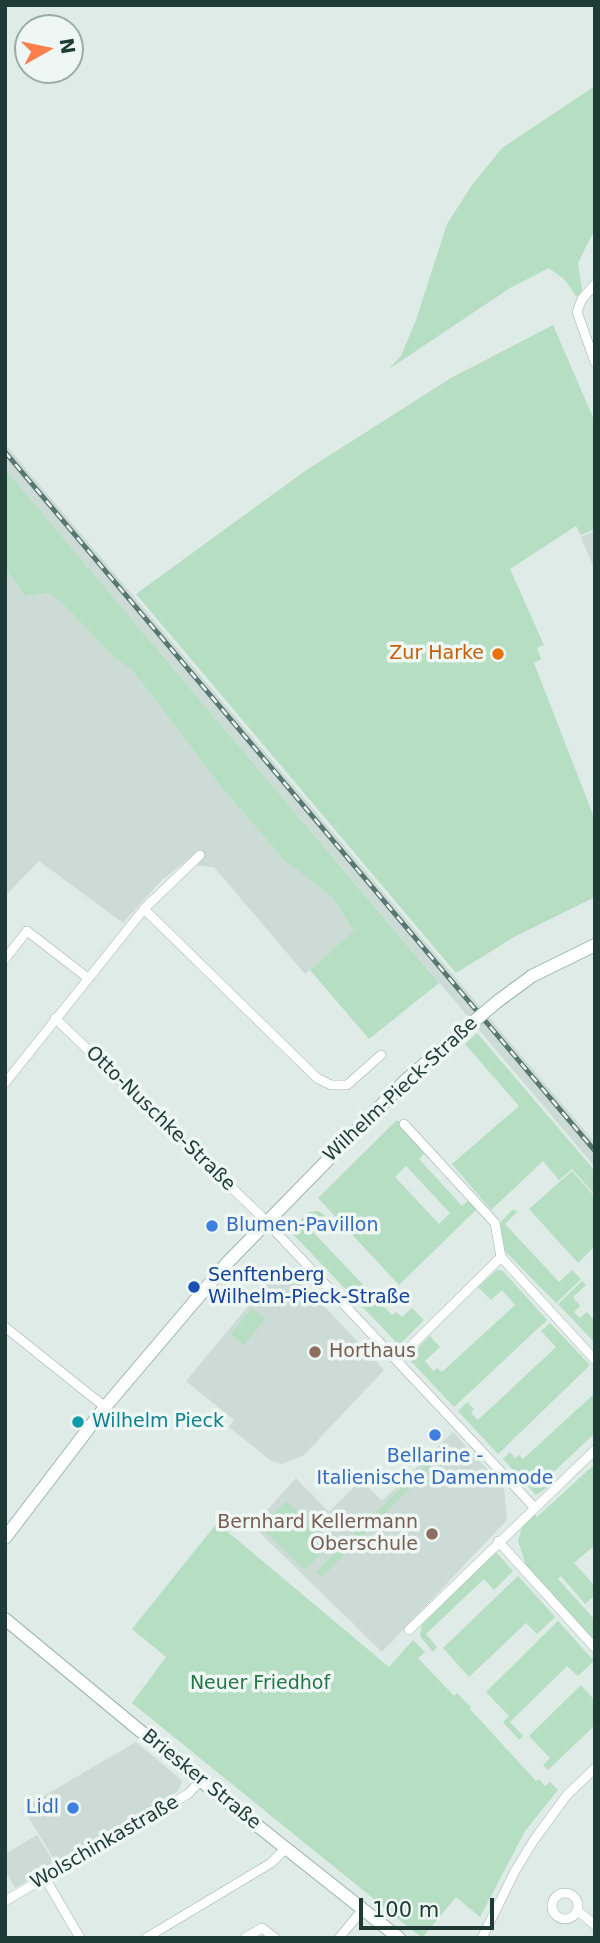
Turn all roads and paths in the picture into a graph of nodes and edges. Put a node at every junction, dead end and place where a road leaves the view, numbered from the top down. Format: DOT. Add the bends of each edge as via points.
graph roads {
  1 [pos="595,284"];
  2 [pos="595,362"];
  3 [pos="200,855"];
  4 [pos="144,909"];
  5 [pos="595,945"];
  6 [pos="5,959"];
  7 [pos="88,978"];
  8 [pos="55,1018"];
  9 [pos="381,1055"];
  10 [pos="5,1083"];
  11 [pos="404,1124"];
  12 [pos="266,1221"];
  13 [pos="501,1257"];
  14 [pos="5,1327"];
  15 [pos="397,1360"];
  16 [pos="595,1360"];
  17 [pos="105,1407"];
  18 [pos="595,1450"];
  19 [pos="534,1507"];
  20 [pos="5,1538"];
  21 [pos="498,1541"];
  22 [pos="5,1619"];
  23 [pos="409,1630"];
  24 [pos="595,1648"];
  25 [pos="595,1768"];
  26 [pos="200,1781"];
  27 [pos="286,1848"];
  28 [pos="45,1878"];
  29 [pos="5,1901"];
  30 [pos="363,1909"];
  31 [pos="578,1911"];
  32 [pos="595,1925"];
  33 [pos="80,1938"];
  34 [pos="146,1938"];
  35 [pos="245,1938"];
  36 [pos="275,1938"];
  37 [pos="339,1938"];
  38 [pos="399,1938"];
  39 [pos="482,1938"];
  1 -- 2 [label="street" via="577,312"];
  3 -- 4 [label="street"];
  4 -- 7 [label="street"];
  4 -- 9 [label="street" via="317,1078 331,1085 347,1085"];
  5 -- 12 [label="main road, Wilhelm-Pieck-Straße, bridge" via="532,976 498,1001 406,1080"];
  6 -- 7 [label="street" via="27,931"];
  7 -- 8 [label="street"];
  8 -- 10 [label="street"];
  8 -- 12 [label="street, Otto-Nuschke-Straße"];
  11 -- 13 [label="street" via="495,1223"];
  12 -- 15 [label="street, Otto-Nuschke-Straße"];
  12 -- 17 [label="main road, Wilhelm-Pieck-Straße"];
  13 -- 15 [label="street"];
  13 -- 16 [label="street"];
  14 -- 17 [label="street"];
  15 -- 19 [label="street, Otto-Nuschke-Straße"];
  17 -- 20 [label="main road, Wilhelm-Pieck-Straße"];
  18 -- 19 [label="street"];
  19 -- 21 [label="street"];
  21 -- 23 [label="street"];
  21 -- 24 [label="street"];
  22 -- 26 [label="main road, Briesker Straße"];
  25 -- 39 [label="street" via="567,1795 534,1840"];
  26 -- 27 [label="main road, Briesker Straße"];
  26 -- 28 [label="street, Wolschinkastraße" via="188,1794"];
  27 -- 30 [label="main road, Briesker Straße"];
  27 -- 34 [label="street" via="271,1863"];
  28 -- 29 [label="street, Wolschinkastraße"];
  28 -- 33 [label="street"];
  30 -- 37 [label="street"];
  30 -- 38 [label="main road, Briesker Straße"];
  31 -- 32 [label="street"];
  35 -- 36 [label="street" via="262,1927"];
}
